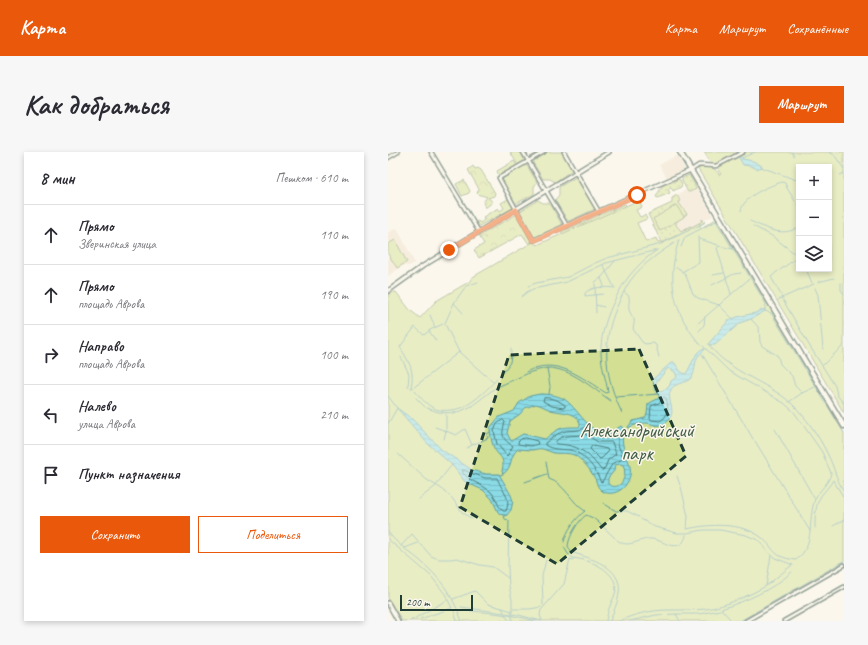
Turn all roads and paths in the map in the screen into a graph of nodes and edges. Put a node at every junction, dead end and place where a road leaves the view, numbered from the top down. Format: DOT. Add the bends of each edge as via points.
graph roads {
  1 [pos="398,152"];
  2 [pos="431,152"];
  3 [pos="523,152"];
  4 [pos="544,152"];
  5 [pos="564,152"];
  6 [pos="609,152"];
  7 [pos="681,152"];
  8 [pos="741,153"];
  9 [pos="388,158"];
  10 [pos="529,161"];
  11 [pos="692,170"];
  12 [pos="576,172"];
  13 [pos="546,191"];
  14 [pos="516,210"];
  15 [pos="599,212"];
  16 [pos="567,226"];
  17 [pos="479,232"];
  18 [pos="388,291"];
  19 [pos="844,421"];
  20 [pos="844,426"];
  21 [pos="844,565"];
  22 [pos="844,587"];
  23 [pos="388,603"];
  24 [pos="398,621"];
  25 [pos="746,621"];
  26 [pos="784,621"];
  1 -- 9 [label="street"];
  2 -- 17 [label="street"];
  3 -- 10 [label="street"];
  4 -- 10 [label="street"];
  5 -- 12 [label="street"];
  6 -- 12 [label="street"];
  7 -- 11 [label="main road"];
  8 -- 11 [label="street" via="716,166 699,166"];
  10 -- 13 [label="street"];
  10 -- 14 [label="street" via="499,178"];
  11 -- 15 [label="street"];
  11 -- 19 [label="main road"];
  11 -- 20 [label="main road"];
  12 -- 13 [label="street"];
  12 -- 15 [label="street"];
  13 -- 14 [label="street"];
  13 -- 16 [label="street"];
  14 -- 16 [label="street" via="533,240"];
  14 -- 17 [label="street"];
  15 -- 16 [label="street"];
  17 -- 18 [label="street"];
  21 -- 25 [label="street"];
  22 -- 26 [label="street"];
  23 -- 24 [label="street"];
}
